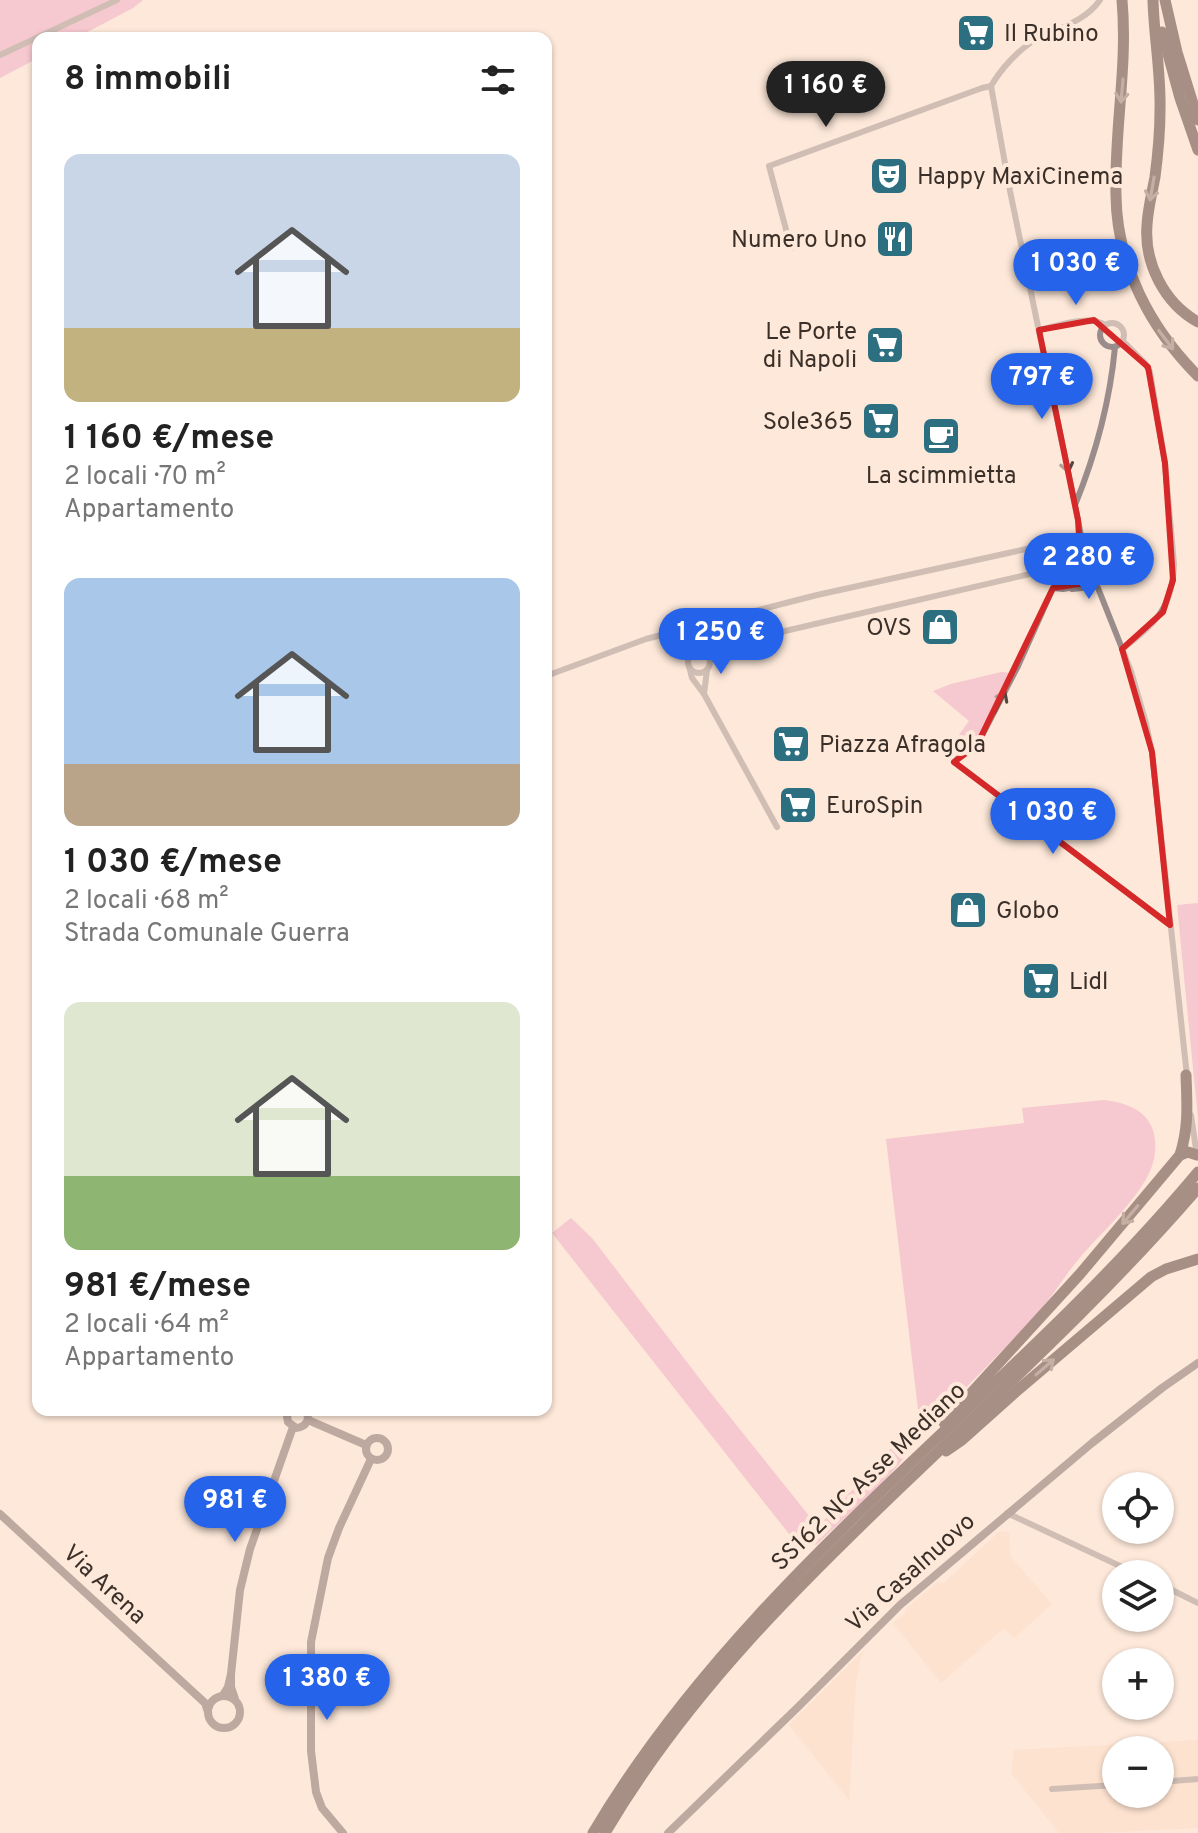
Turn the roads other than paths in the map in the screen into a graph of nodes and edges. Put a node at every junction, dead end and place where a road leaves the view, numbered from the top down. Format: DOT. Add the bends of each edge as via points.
graph roads {
  1 [pos="117,0"];
  2 [pos="1100,0"];
  3 [pos="1122,0"];
  4 [pos="1154,0"];
  5 [pos="1165,0"];
  6 [pos="49,32"];
  7 [pos="32,40"];
  8 [pos="0,55"];
  9 [pos="991,86"];
  10 [pos="1189,95"];
  11 [pos="1198,111"];
  12 [pos="1198,120"];
  13 [pos="1198,150"];
  14 [pos="791,248"];
  15 [pos="1198,322"];
  16 [pos="1105,325"];
  17 [pos="1039,330"];
  18 [pos="1123,341"];
  19 [pos="1115,347"];
  20 [pos="1198,376"];
  21 [pos="1075,505"];
  22 [pos="1081,537"];
  23 [pos="1069,565"];
  24 [pos="1081,565"];
  25 [pos="1049,570"];
  26 [pos="1063,577"];
  27 [pos="1087,584"];
  28 [pos="1069,588"];
  29 [pos="724,646"];
  30 [pos="1122,649"];
  31 [pos="699,651"];
  32 [pos="689,666"];
  33 [pos="709,666"];
  34 [pos="552,674"];
  35 [pos="704,694"];
  36 [pos="777,827"];
  37 [pos="1170,925"];
  38 [pos="1186,1075"];
  39 [pos="1180,1155"];
  40 [pos="1197,1158"];
  41 [pos="1197,1181"];
  42 [pos="1198,1259"];
  43 [pos="1198,1363"];
  44 [pos="288,1416"];
  45 [pos="307,1416"];
  46 [pos="308,1420"];
  47 [pos="293,1427"];
  48 [pos="366,1445"];
  49 [pos="371,1459"];
  50 [pos="916,1466"];
  51 [pos="1007,1513"];
  52 [pos="0,1514"];
  53 [pos="1107,1560"];
  54 [pos="1174,1591"];
  55 [pos="1198,1603"];
  56 [pos="231,1674"];
  57 [pos="183,1683"];
  58 [pos="220,1696"];
  59 [pos="237,1703"];
  60 [pos="208,1712"];
  61 [pos="1198,1779"];
  62 [pos="1174,1781"];
  63 [pos="1102,1786"];
  64 [pos="1052,1789"];
  65 [pos="343,1833"];
  66 [pos="593,1833"];
  67 [pos="605,1833"];
  68 [pos="668,1833"];
  1 -- 6 [label="street"];
  2 -- 9 [label="street" via="1085,15 1024,48"];
  3 -- 20 [label="highway, one-way" via="1124,67 1116,174 1120,235 1146,308"];
  4 -- 13 [label="highway"];
  4 -- 15 [label="highway, one-way" via="1160,105 1148,250 1162,287"];
  5 -- 10 [label="highway"];
  7 -- 8 [label="street"];
  9 -- 14 [label="street" via="769,166"];
  9 -- 17 [label="street"];
  10 -- 11 [label="highway"];
  10 -- 12 [label="highway"];
  16 -- 17 [label="street" via="1090,320"];
  16 -- 18 [label="street" via="1120,325"];
  16 -- 19 [label="street" via="1101,340"];
  17 -- 21 [label="street, one-way"];
  18 -- 19 [label="street"];
  18 -- 30 [label="street" via="1150,372 1174,564 1163,612"];
  19 -- 21 [label="street" via="1097,438"];
  21 -- 22 [label="street"];
  22 -- 24 [label="street"];
  22 -- 34 [label="street" via="646,639"];
  23 -- 24 [label="street"];
  23 -- 25 [label="street"];
  23 -- 26 [label="street"];
  24 -- 27 [label="street" via="1088,573"];
  25 -- 26 [label="street"];
  25 -- 29 [label="street"];
  26 -- 28 [label="street"];
  27 -- 28 [label="street" via="1079,590"];
  27 -- 30 [label="street" via="1098,588"];
  37 -- 28 [label="street, one-way" via="954,762 977,745 1053,588"];
  29 -- 31 [label="street"];
  29 -- 33 [label="street"];
  30 -- 37 [label="street" via="1152,752"];
  31 -- 32 [label="street" via="690,656"];
  31 -- 33 [label="street" via="706,653"];
  32 -- 33 [label="street" via="697,672"];
  32 -- 35 [label="street"];
  33 -- 35 [label="street"];
  35 -- 36 [label="street"];
  37 -- 38 [label="street"];
  38 -- 39 [label="highway" via="1187,1126"];
  38 -- 40 [label="street"];
  39 -- 40 [label="highway" via="1188,1152"];
  39 -- 50 [label="highway, one-way" via="1020,1342 955,1409"];
  41 -- 50 [label="highway, SS162 NC Asse Mediano"];
  50 -- 42 [label="highway, one-way" via="962,1440 1151,1277"];
  43 -- 51 [label="street, Via Casalnuovo"];
  44 -- 47 [label="street"];
  45 -- 46 [label="street"];
  46 -- 47 [label="street"];
  46 -- 48 [label="street"];
  47 -- 56 [label="street" via="250,1549"];
  48 -- 49 [label="street"];
  48 -- 49 [label="street" via="377,1438 388,1447 385,1458"];
  49 -- 65 [label="street" via="328,1558 311,1642 316,1792"];
  50 -- 66 [label="highway, SS162 NC Asse Mediano" via="793,1578 718,1661 663,1728"];
  50 -- 67 [label="highway, SS162 NC Asse Mediano" via="728,1663 670,1736"];
  51 -- 53 [label="street"];
  51 -- 68 [label="street, Via Casalnuovo" via="884,1620"];
  52 -- 57 [label="street, Via Arena"];
  54 -- 55 [label="street"];
  56 -- 58 [label="street"];
  56 -- 59 [label="street"];
  57 -- 58 [label="street, Via Arena" via="202,1695"];
  57 -- 60 [label="street, Via Arena"];
  58 -- 59 [label="street, Via Arena"];
  58 -- 60 [label="street"];
  59 -- 60 [label="street" via="240,1714 225,1728 211,1722"];
  61 -- 62 [label="street"];
  63 -- 64 [label="street"];
}
